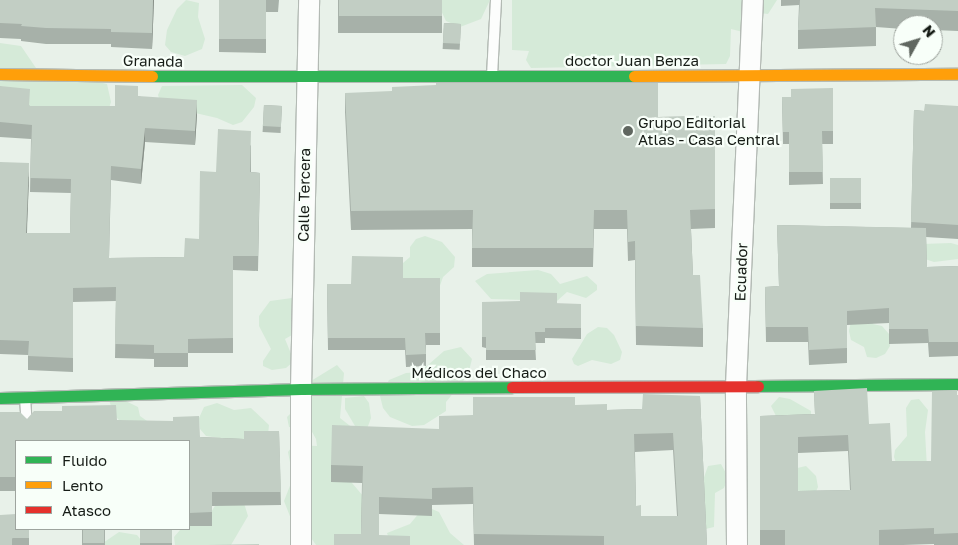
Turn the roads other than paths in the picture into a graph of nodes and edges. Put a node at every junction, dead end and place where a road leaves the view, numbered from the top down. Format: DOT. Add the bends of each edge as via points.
graph roads {
  1 [pos="309,0"];
  2 [pos="496,0"];
  3 [pos="753,0"];
  4 [pos="0,74"];
  5 [pos="958,74"];
  6 [pos="749,75"];
  7 [pos="492,77"];
  8 [pos="306,78"];
  9 [pos="958,384"];
  10 [pos="736,386"];
  11 [pos="301,389"];
  12 [pos="25,397"];
  13 [pos="0,398"];
  14 [pos="24,419"];
  15 [pos="301,545"];
  16 [pos="736,545"];
  1 -- 8 [label="street, Calle Tercera"];
  2 -- 7 [label="lane"];
  3 -- 6 [label="street, Ecuador"];
  4 -- 8 [label="street, Granada"];
  5 -- 6 [label="street, doctor Juan Benza"];
  6 -- 7 [label="street, doctor Juan Benza"];
  6 -- 10 [label="street, Ecuador"];
  7 -- 8 [label="street, doctor Juan Benza"];
  8 -- 11 [label="street, Calle Tercera"];
  9 -- 10 [label="street, Médicos del Chaco"];
  10 -- 11 [label="street, Médicos del Chaco"];
  10 -- 16 [label="street, Ecuador"];
  11 -- 12 [label="street, Médicos del Chaco"];
  11 -- 15 [label="street, Calle Tercera"];
  12 -- 13 [label="street, Médicos del Chaco"];
  12 -- 14 [label="lane"];
}
